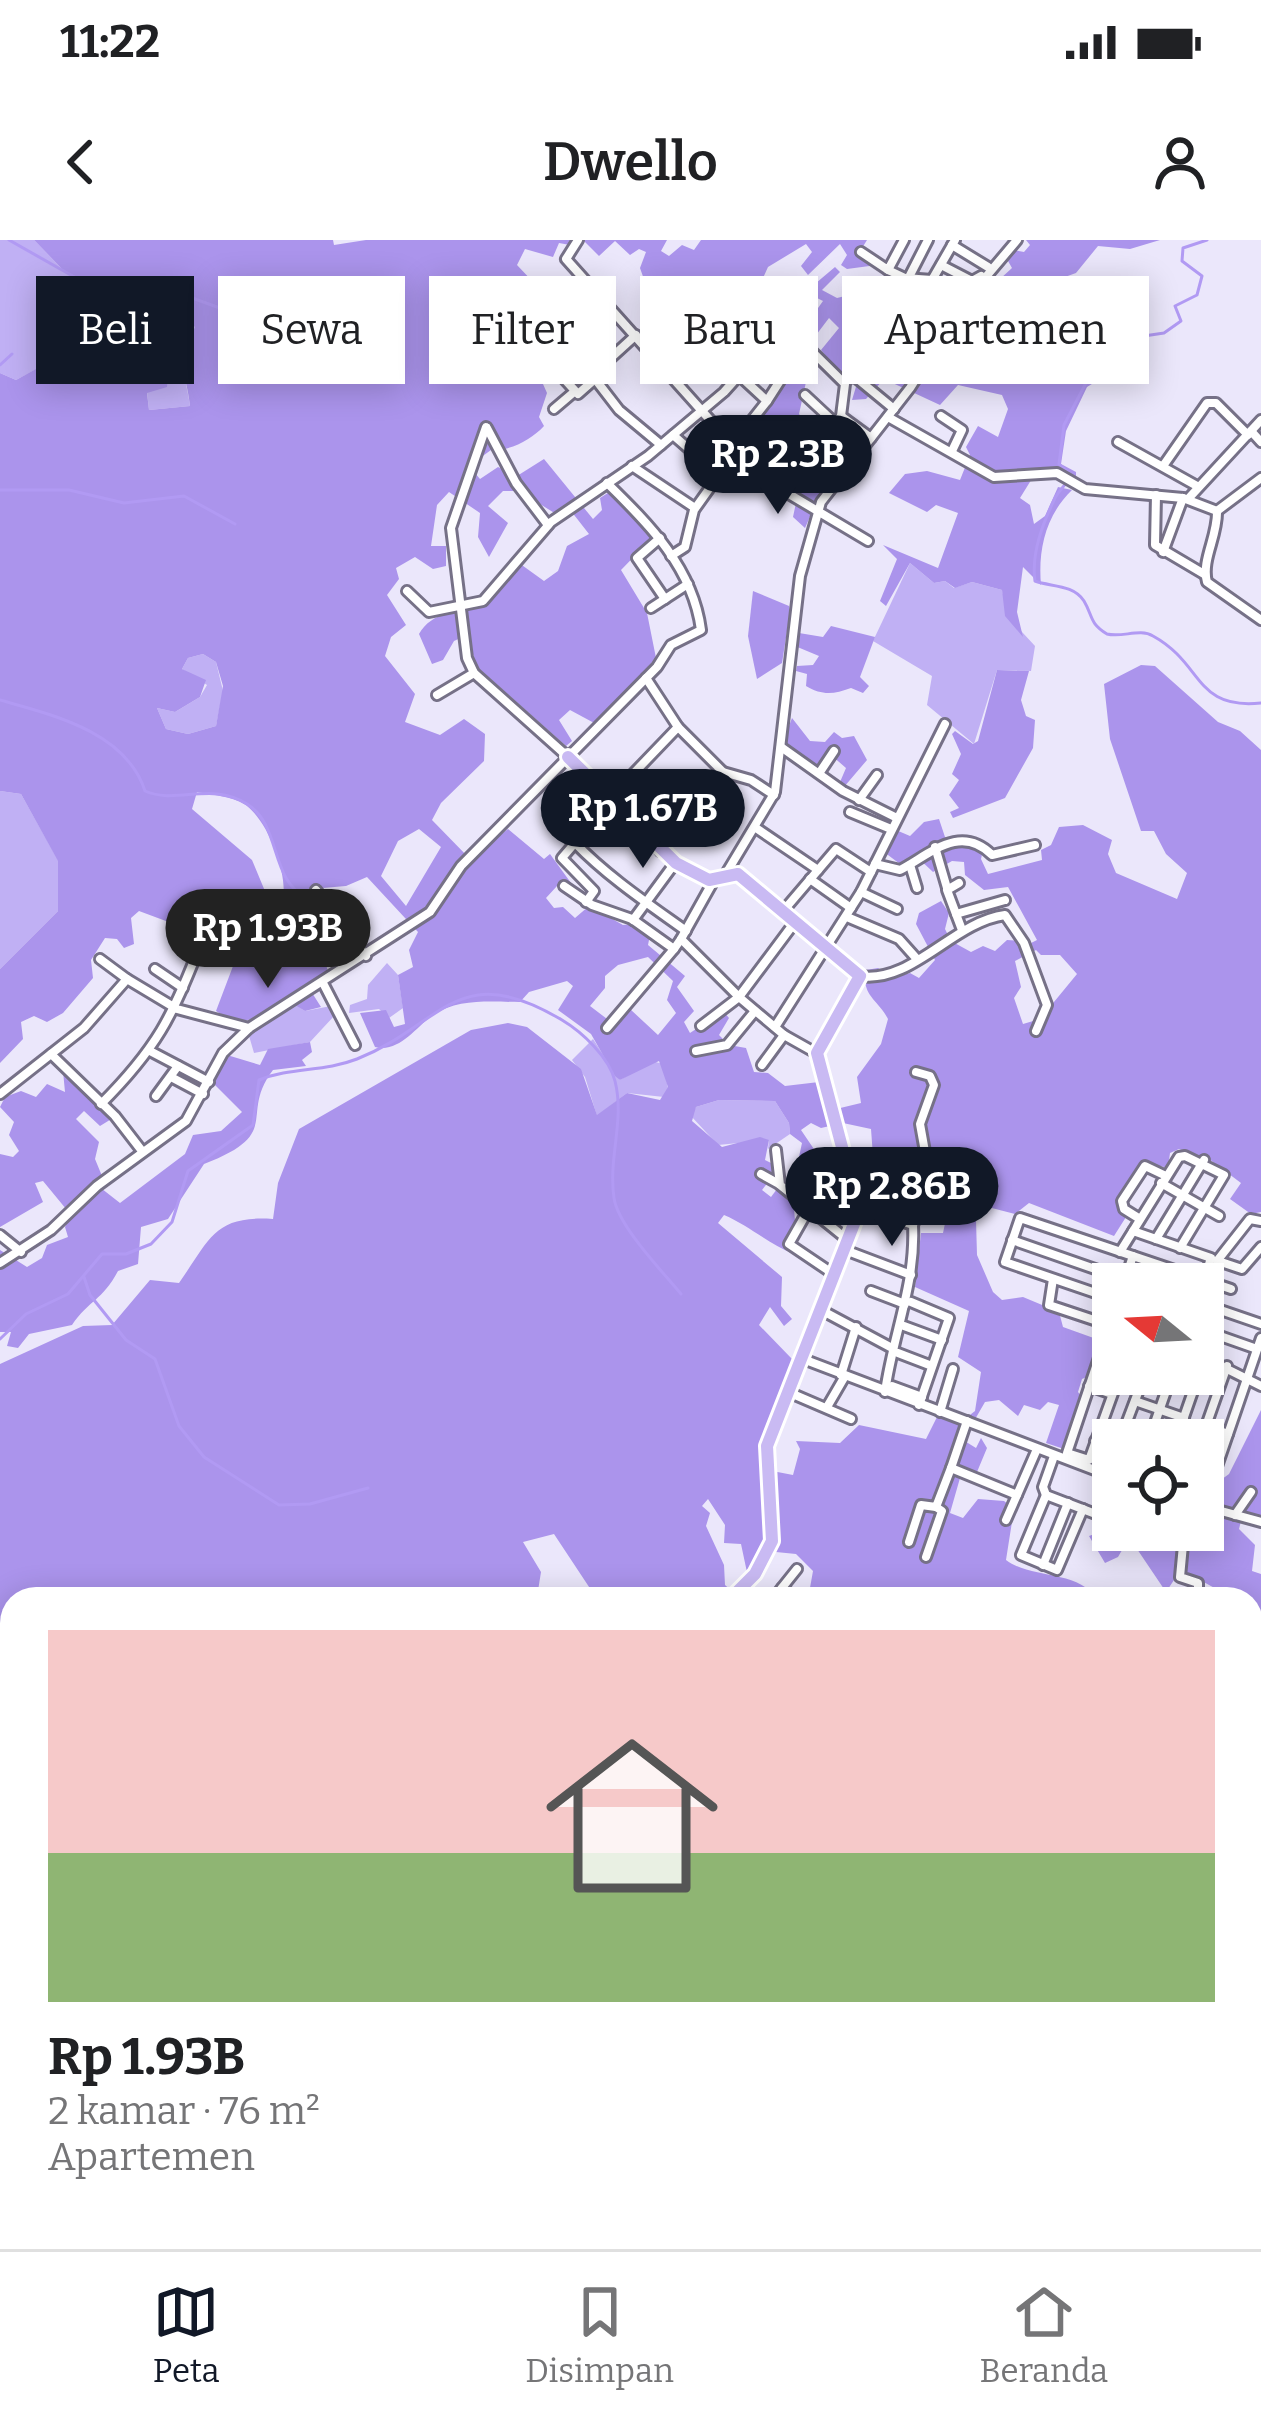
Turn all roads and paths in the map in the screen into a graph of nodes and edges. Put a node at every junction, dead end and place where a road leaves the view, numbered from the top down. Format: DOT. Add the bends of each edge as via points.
graph roads {
  1 [pos="578,240"];
  2 [pos="888,240"];
  3 [pos="928,240"];
  4 [pos="953,242"];
  5 [pos="902,243"];
  6 [pos="1008,243"];
  7 [pos="861,252"];
  8 [pos="941,265"];
  9 [pos="988,267"];
  10 [pos="888,270"];
  11 [pos="901,276"];
  12 [pos="910,276"];
  13 [pos="934,276"];
  14 [pos="984,276"];
  15 [pos="636,335"];
  16 [pos="616,353"];
  17 [pos="818,357"];
  18 [pos="842,381"];
  19 [pos="567,384"];
  20 [pos="590,384"];
  21 [pos="598,384"];
  22 [pos="731,384"];
  23 [pos="749,384"];
  24 [pos="778,384"];
  25 [pos="843,384"];
  26 [pos="862,384"];
  27 [pos="911,384"];
  28 [pos="574,392"];
  29 [pos="805,395"];
  30 [pos="767,401"];
  31 [pos="554,409"];
  32 [pos="701,411"];
  33 [pos="891,413"];
  34 [pos="941,416"];
  35 [pos="838,419"];
  36 [pos="1261,420"];
  37 [pos="1250,433"];
  38 [pos="673,435"];
  39 [pos="871,438"];
  40 [pos="1118,442"];
  41 [pos="1261,442"];
  42 [pos="661,445"];
  43 [pos="735,448"];
  44 [pos="952,452"];
  45 [pos="632,466"];
  46 [pos="1163,466"];
  47 [pos="719,475"];
  48 [pos="840,476"];
  49 [pos="1261,478"];
  50 [pos="607,483"];
  51 [pos="1197,486"];
  52 [pos="1156,495"];
  53 [pos="1185,498"];
  54 [pos="695,508"];
  55 [pos="1217,511"];
  56 [pos="817,514"];
  57 [pos="548,525"];
  58 [pos="660,538"];
  59 [pos="868,541"];
  60 [pos="1163,552"];
  61 [pos="671,556"];
  62 [pos="1204,574"];
  63 [pos="688,584"];
  64 [pos="407,591"];
  65 [pos="665,599"];
  66 [pos="460,607"];
  67 [pos="651,608"];
  68 [pos="1261,620"];
  69 [pos="474,673"];
  70 [pos="645,678"];
  71 [pos="437,695"];
  72 [pos="946,724"];
  73 [pos="678,727"];
  74 [pos="781,747"];
  75 [pos="834,751"];
  76 [pos="568,757"];
  77 [pos="723,772"];
  78 [pos="820,772"];
  79 [pos="877,775"];
  80 [pos="774,795"];
  81 [pos="608,800"];
  82 [pos="859,800"];
  83 [pos="850,812"];
  84 [pos="898,818"];
  85 [pos="756,828"];
  86 [pos="891,829"];
  87 [pos="1035,845"];
  88 [pos="935,847"];
  89 [pos="660,852"];
  90 [pos="676,863"];
  91 [pos="910,866"];
  92 [pos="873,868"];
  93 [pos="818,870"];
  94 [pos="720,875"];
  95 [pos="810,879"];
  96 [pos="959,883"];
  97 [pos="564,886"];
  98 [pos="917,888"];
  99 [pos="947,888"];
  100 [pos="316,890"];
  101 [pos="861,892"];
  102 [pos="1005,900"];
  103 [pos="586,902"];
  104 [pos="646,902"];
  105 [pos="897,909"];
  106 [pos="784,910"];
  107 [pos="849,912"];
  108 [pos="956,914"];
  109 [pos="633,920"];
  110 [pos="796,920"];
  111 [pos="962,930"];
  112 [pos="684,935"];
  113 [pos="200,945"];
  114 [pos="829,947"];
  115 [pos="674,949"];
  116 [pos="366,956"];
  117 [pos="916,958"];
  118 [pos="100,959"];
  119 [pos="155,969"];
  120 [pos="860,976"];
  121 [pos="127,979"];
  122 [pos="323,983"];
  123 [pos="183,988"];
  124 [pos="739,997"];
  125 [pos="177,1009"];
  126 [pos="755,1011"];
  127 [pos="701,1026"];
  128 [pos="775,1027"];
  129 [pos="249,1028"];
  130 [pos="607,1028"];
  131 [pos="1036,1031"];
  132 [pos="784,1035"];
  133 [pos="355,1045"];
  134 [pos="150,1051"];
  135 [pos="696,1051"];
  136 [pos="817,1053"];
  137 [pos="51,1054"];
  138 [pos="762,1065"];
  139 [pos="178,1066"];
  140 [pos="916,1072"];
  141 [pos="171,1077"];
  142 [pos="209,1082"];
  143 [pos="0,1094"];
  144 [pos="202,1094"];
  145 [pos="156,1096"];
  146 [pos="100,1104"];
  147 [pos="776,1150"];
  148 [pos="142,1151"];
  149 [pos="1204,1160"];
  150 [pos="761,1174"];
  151 [pos="1163,1180"];
  152 [pos="780,1185"];
  153 [pos="1182,1195"];
  154 [pos="810,1207"];
  155 [pos="1203,1207"];
  156 [pos="860,1208"];
  157 [pos="1219,1216"];
  158 [pos="1140,1219"];
  159 [pos="1261,1221"];
  160 [pos="913,1225"];
  161 [pos="1133,1232"];
  162 [pos="0,1235"];
  163 [pos="1012,1240"];
  164 [pos="1156,1240"];
  165 [pos="847,1245"];
  166 [pos="1180,1247"];
  167 [pos="1261,1247"];
  168 [pos="21,1252"];
  169 [pos="1120,1252"];
  170 [pos="1133,1256"];
  171 [pos="1214,1260"];
  172 [pos="0,1263"];
  173 [pos="1131,1263"];
  174 [pos="1152,1263"];
  175 [pos="1212,1263"];
  176 [pos="1092,1270"];
  177 [pos="835,1275"];
  178 [pos="911,1275"];
  179 [pos="1053,1279"];
  180 [pos="1224,1287"];
  181 [pos="1231,1289"];
  182 [pos="871,1291"];
  183 [pos="1092,1292"];
  184 [pos="908,1303"];
  185 [pos="821,1310"];
  186 [pos="1224,1311"];
  187 [pos="1092,1317"];
  188 [pos="1261,1324"];
  189 [pos="904,1326"];
  190 [pos="856,1327"];
  191 [pos="1224,1337"];
  192 [pos="1261,1338"];
  193 [pos="942,1340"];
  194 [pos="1257,1349"];
  195 [pos="895,1350"];
  196 [pos="803,1359"];
  197 [pos="1224,1365"];
  198 [pos="932,1366"];
  199 [pos="1227,1366"];
  200 [pos="953,1369"];
  201 [pos="843,1376"];
  202 [pos="1248,1376"];
  203 [pos="1092,1378"];
  204 [pos="1089,1386"];
  205 [pos="1092,1387"];
  206 [pos="1261,1387"];
  207 [pos="888,1389"];
  208 [pos="788,1392"];
  209 [pos="1137,1395"];
  210 [pos="1164,1395"];
  211 [pos="1192,1395"];
  212 [pos="920,1401"];
  213 [pos="1135,1401"];
  214 [pos="827,1408"];
  215 [pos="1159,1410"];
  216 [pos="940,1412"];
  217 [pos="1184,1418"];
  218 [pos="851,1419"];
  219 [pos="1128,1419"];
  220 [pos="1156,1419"];
  221 [pos="1208,1419"];
  222 [pos="968,1420"];
  223 [pos="1224,1433"];
  224 [pos="1228,1434"];
  225 [pos="1224,1446"];
  226 [pos="1037,1449"];
  227 [pos="1092,1451"];
  228 [pos="1054,1456"];
  229 [pos="951,1468"];
  230 [pos="1092,1470"];
  231 [pos="1251,1492"];
  232 [pos="1017,1495"];
  233 [pos="1046,1495"];
  234 [pos="1068,1503"];
  235 [pos="936,1508"];
  236 [pos="1083,1509"];
  237 [pos="1224,1512"];
  238 [pos="1092,1513"];
  239 [pos="1235,1515"];
  240 [pos="1006,1520"];
  241 [pos="1261,1522"];
  242 [pos="909,1542"];
  243 [pos="1182,1551"];
  244 [pos="926,1557"];
  245 [pos="1043,1565"];
  246 [pos="797,1569"];
  247 [pos="742,1587"];
  248 [pos="783,1587"];
  249 [pos="1198,1587"];
  1 -- 15 [label="street" via="566,260"];
  2 -- 5 [label="street"];
  3 -- 12 [label="street"];
  4 -- 8 [label="street"];
  4 -- 9 [label="street"];
  5 -- 10 [label="street"];
  6 -- 9 [label="street"];
  6 -- 14 [label="street"];
  7 -- 10 [label="street"];
  8 -- 9 [label="street" via="976,282"];
  8 -- 13 [label="street"];
  10 -- 11 [label="street"];
  15 -- 16 [label="street"];
  15 -- 32 [label="street"];
  17 -- 18 [label="street"];
  19 -- 28 [label="street"];
  20 -- 28 [label="street"];
  21 -- 42 [label="street"];
  22 -- 32 [label="street"];
  23 -- 30 [label="street"];
  24 -- 30 [label="street"];
  25 -- 35 [label="street"];
  26 -- 33 [label="street"];
  27 -- 33 [label="street"];
  28 -- 31 [label="street"];
  29 -- 35 [label="street"];
  30 -- 43 [label="street"];
  32 -- 38 [label="street"];
  32 -- 43 [label="street"];
  33 -- 39 [label="street"];
  33 -- 44 [label="street"];
  34 -- 44 [label="street" via="962,430"];
  35 -- 39 [label="street"];
  35 -- 48 [label="street" via="809,454"];
  36 -- 37 [label="street"];
  37 -- 41 [label="street"];
  37 -- 46 [label="street" via="1212,401"];
  37 -- 51 [label="street"];
  38 -- 42 [label="street"];
  38 -- 47 [label="street"];
  39 -- 48 [label="street"];
  40 -- 46 [label="street"];
  42 -- 45 [label="street"];
  43 -- 47 [label="street"];
  43 -- 56 [label="street" via="762,478"];
  44 -- 52 [label="street" via="1002,479 1053,473 1096,491"];
  45 -- 50 [label="street"];
  45 -- 54 [label="street"];
  46 -- 51 [label="street"];
  47 -- 54 [label="street"];
  48 -- 56 [label="street"];
  49 -- 55 [label="street"];
  50 -- 57 [label="street"];
  50 -- 58 [label="street"];
  51 -- 53 [label="street"];
  52 -- 53 [label="street"];
  52 -- 60 [label="street" via="1152,536"];
  53 -- 55 [label="street"];
  53 -- 60 [label="street"];
  54 -- 61 [label="street" via="686,544"];
  55 -- 62 [label="street"];
  56 -- 59 [label="street"];
  56 -- 74 [label="street" via="800,577"];
  57 -- 66 [label="street" via="483,601"];
  57 -- 66 [label="street" via="486,427 451,528"];
  58 -- 61 [label="street"];
  58 -- 65 [label="street" via="637,558"];
  60 -- 62 [label="street"];
  61 -- 63 [label="street"];
  62 -- 68 [label="street"];
  63 -- 65 [label="street"];
  63 -- 70 [label="street" via="700,630 671,645"];
  64 -- 66 [label="street" via="429,612"];
  65 -- 67 [label="street"];
  66 -- 69 [label="street"];
  69 -- 71 [label="street"];
  69 -- 76 [label="street"];
  70 -- 73 [label="street"];
  70 -- 76 [label="street"];
  72 -- 84 [label="street"];
  73 -- 77 [label="street"];
  73 -- 81 [label="street"];
  74 -- 78 [label="street"];
  74 -- 80 [label="street"];
  75 -- 78 [label="street"];
  76 -- 81 [label="main road"];
  76 -- 116 [label="street" via="461,866 430,913"];
  77 -- 80 [label="street"];
  77 -- 89 [label="street"];
  78 -- 82 [label="street"];
  79 -- 82 [label="street"];
  80 -- 85 [label="street"];
  81 -- 89 [label="main road"];
  82 -- 84 [label="street"];
  83 -- 86 [label="street"];
  84 -- 86 [label="street"];
  85 -- 93 [label="street"];
  85 -- 94 [label="street"];
  86 -- 92 [label="street"];
  87 -- 88 [label="street" via="992,855 964,842"];
  88 -- 91 [label="street"];
  88 -- 99 [label="street"];
  89 -- 90 [label="main road"];
  90 -- 94 [label="main road" via="700,878"];
  90 -- 104 [label="street"];
  91 -- 92 [label="street"];
  91 -- 98 [label="street"];
  92 -- 93 [label="street" via="837,849"];
  92 -- 101 [label="street"];
  93 -- 95 [label="street"];
  94 -- 106 [label="main road" via="738,874"];
  94 -- 112 [label="street"];
  95 -- 106 [label="street"];
  95 -- 107 [label="street"];
  96 -- 99 [label="street"];
  97 -- 103 [label="street"];
  99 -- 108 [label="street"];
  100 -- 116 [label="street"];
  101 -- 105 [label="street"];
  101 -- 107 [label="street"];
  102 -- 108 [label="street"];
  103 -- 104 [label="street" via="594,892 562,858 577,840 607,876"];
  103 -- 109 [label="street"];
  104 -- 109 [label="street"];
  104 -- 112 [label="street"];
  106 -- 110 [label="main road"];
  107 -- 114 [label="street"];
  107 -- 117 [label="street"];
  108 -- 111 [label="street"];
  109 -- 115 [label="street"];
  110 -- 114 [label="main road"];
  110 -- 124 [label="street"];
  111 -- 117 [label="street"];
  111 -- 131 [label="street" via="1008,918 1047,1005"];
  112 -- 115 [label="street"];
  112 -- 124 [label="street"];
  113 -- 123 [label="street"];
  114 -- 120 [label="main road"];
  114 -- 128 [label="street"];
  115 -- 130 [label="street"];
  116 -- 122 [label="street"];
  117 -- 120 [label="street" via="892,973"];
  118 -- 121 [label="street"];
  119 -- 123 [label="street"];
  120 -- 136 [label="main road"];
  121 -- 125 [label="street"];
  121 -- 137 [label="street"];
  122 -- 129 [label="street"];
  122 -- 133 [label="street"];
  123 -- 125 [label="street"];
  124 -- 126 [label="street"];
  124 -- 127 [label="street"];
  125 -- 129 [label="street"];
  125 -- 134 [label="street"];
  126 -- 128 [label="street"];
  126 -- 135 [label="street" via="727,1045"];
  128 -- 132 [label="street"];
  129 -- 142 [label="street" via="227,1046"];
  132 -- 136 [label="street"];
  132 -- 138 [label="street"];
  134 -- 139 [label="street"];
  134 -- 146 [label="street"];
  136 -- 156 [label="main road"];
  137 -- 143 [label="street"];
  137 -- 146 [label="street"];
  139 -- 141 [label="street"];
  139 -- 142 [label="street"];
  140 -- 160 [label="street" via="934,1085 920,1124 931,1185"];
  141 -- 144 [label="street"];
  141 -- 145 [label="street"];
  142 -- 144 [label="street"];
  144 -- 148 [label="street" via="186,1121"];
  146 -- 148 [label="street"];
  147 -- 152 [label="street"];
  148 -- 168 [label="street"];
  149 -- 151 [label="street" via="1182,1156"];
  149 -- 153 [label="street"];
  149 -- 155 [label="street" via="1224,1175"];
  150 -- 152 [label="street"];
  151 -- 153 [label="street"];
  151 -- 158 [label="street"];
  151 -- 158 [label="street" via="1144,1166 1122,1201"];
  152 -- 154 [label="street"];
  153 -- 155 [label="street"];
  153 -- 164 [label="street"];
  154 -- 165 [label="street"];
  154 -- 177 [label="street" via="788,1244"];
  155 -- 157 [label="street"];
  155 -- 166 [label="street"];
  156 -- 160 [label="street"];
  156 -- 165 [label="main road"];
  158 -- 161 [label="street"];
  159 -- 171 [label="street" via="1252,1218"];
  160 -- 178 [label="street"];
  161 -- 164 [label="street"];
  161 -- 169 [label="street"];
  162 -- 168 [label="street"];
  163 -- 169 [label="street" via="1022,1217"];
  163 -- 176 [label="street"];
  163 -- 179 [label="street" via="1005,1262"];
  164 -- 166 [label="street"];
  165 -- 177 [label="main road"];
  165 -- 178 [label="street"];
  166 -- 171 [label="street"];
  167 -- 171 [label="street" via="1242,1269"];
  168 -- 172 [label="street"];
  169 -- 170 [label="street"];
  170 -- 173 [label="street"];
  170 -- 174 [label="street"];
  171 -- 175 [label="street"];
  177 -- 185 [label="main road"];
  178 -- 184 [label="street"];
  179 -- 183 [label="street"];
  179 -- 187 [label="street" via="1049,1305"];
  180 -- 181 [label="street"];
  182 -- 184 [label="street"];
  184 -- 193 [label="street" via="947,1315"];
  184 -- 195 [label="street"];
  185 -- 190 [label="street"];
  185 -- 196 [label="main road"];
  186 -- 188 [label="street"];
  189 -- 193 [label="street"];
  190 -- 195 [label="street"];
  190 -- 201 [label="street"];
  191 -- 194 [label="street"];
  192 -- 194 [label="street"];
  193 -- 198 [label="street"];
  194 -- 202 [label="street"];
  195 -- 198 [label="street"];
  195 -- 207 [label="street"];
  196 -- 201 [label="street"];
  196 -- 208 [label="main road"];
  197 -- 199 [label="street"];
  198 -- 212 [label="street"];
  199 -- 202 [label="street"];
  199 -- 221 [label="street"];
  200 -- 216 [label="street"];
  201 -- 207 [label="street"];
  201 -- 214 [label="street"];
  202 -- 206 [label="street"];
  202 -- 224 [label="street"];
  203 -- 204 [label="street"];
  204 -- 205 [label="street"];
  204 -- 227 [label="street" via="1066,1451 1089,1460"];
  207 -- 212 [label="street"];
  208 -- 214 [label="street"];
  208 -- 247 [label="main road" via="767,1446 772,1541"];
  209 -- 213 [label="street"];
  210 -- 215 [label="street"];
  211 -- 217 [label="street"];
  212 -- 216 [label="street"];
  213 -- 215 [label="street"];
  213 -- 219 [label="street"];
  214 -- 218 [label="street"];
  215 -- 217 [label="street"];
  215 -- 220 [label="street"];
  216 -- 222 [label="street"];
  222 -- 226 [label="street"];
  222 -- 229 [label="street"];
  223 -- 224 [label="street"];
  224 -- 225 [label="street"];
  226 -- 228 [label="street"];
  226 -- 232 [label="street"];
  228 -- 230 [label="street"];
  228 -- 233 [label="street"];
  229 -- 232 [label="street"];
  229 -- 235 [label="street"];
  231 -- 239 [label="street"];
  232 -- 240 [label="street"];
  233 -- 234 [label="street"];
  233 -- 245 [label="street" via="1022,1555"];
  234 -- 236 [label="street"];
  234 -- 245 [label="street"];
  235 -- 242 [label="street" via="921,1504"];
  235 -- 244 [label="street" via="942,1511"];
  236 -- 238 [label="street"];
  236 -- 245 [label="street" via="1058,1570"];
  237 -- 239 [label="street"];
  239 -- 241 [label="street"];
  243 -- 249 [label="street" via="1180,1577"];
  246 -- 248 [label="street"];
}
